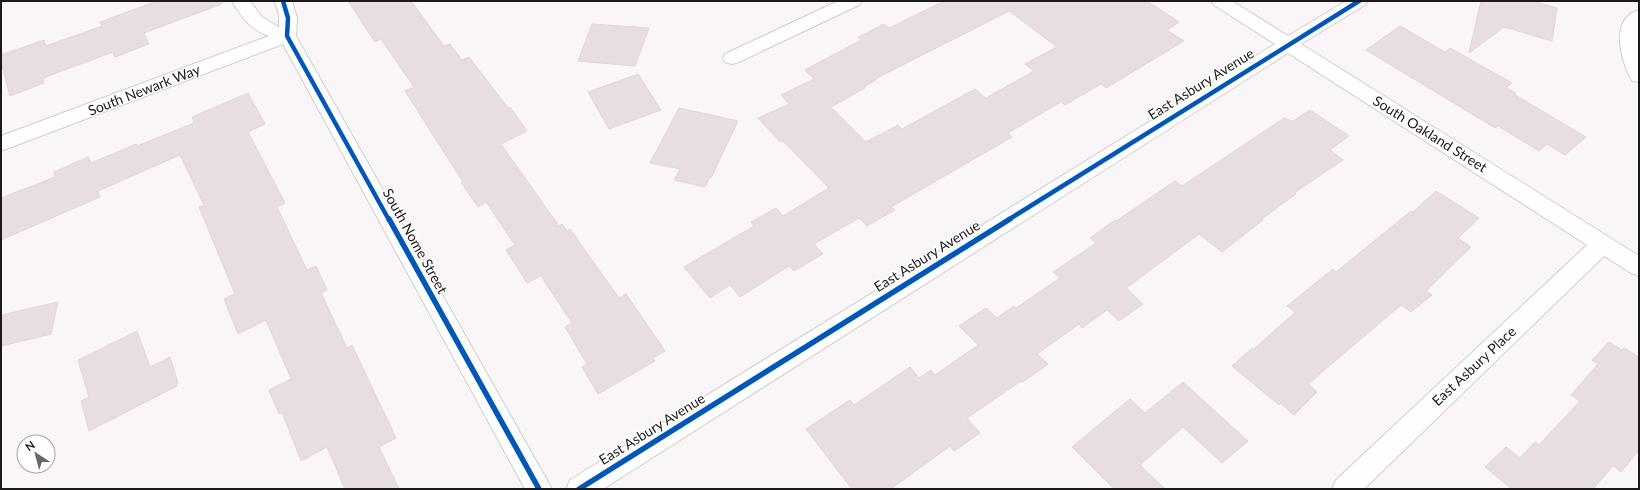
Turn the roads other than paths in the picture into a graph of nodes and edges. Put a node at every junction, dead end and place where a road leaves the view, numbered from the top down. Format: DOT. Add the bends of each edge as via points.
graph roads {
  1 [pos="241,1"];
  2 [pos="283,1"];
  3 [pos="853,1"];
  4 [pos="1220,1"];
  5 [pos="1359,1"];
  6 [pos="1639,16"];
  7 [pos="287,36"];
  8 [pos="1288,44"];
  9 [pos="732,58"];
  10 [pos="1639,76"];
  11 [pos="1,144"];
  12 [pos="1603,244"];
  13 [pos="1639,267"];
  14 [pos="539,489"];
  15 [pos="579,489"];
  16 [pos="1345,489"];
  1 -- 7 [label="street" via="261,27"];
  2 -- 7 [label="street" via="290,19"];
  3 -- 9 [label="street"];
  4 -- 8 [label="street, South Oakland Street"];
  5 -- 8 [label="street, East Asbury Avenue"];
  6 -- 10 [label="street" via="1629,35 1630,53"];
  7 -- 11 [label="street, South Newark Way"];
  7 -- 14 [label="street, South Nome Street"];
  8 -- 12 [label="street, South Oakland Street"];
  8 -- 15 [label="street, East Asbury Avenue"];
  12 -- 13 [label="street, South Oakland Street"];
  12 -- 16 [label="street, East Asbury Place"];
}
